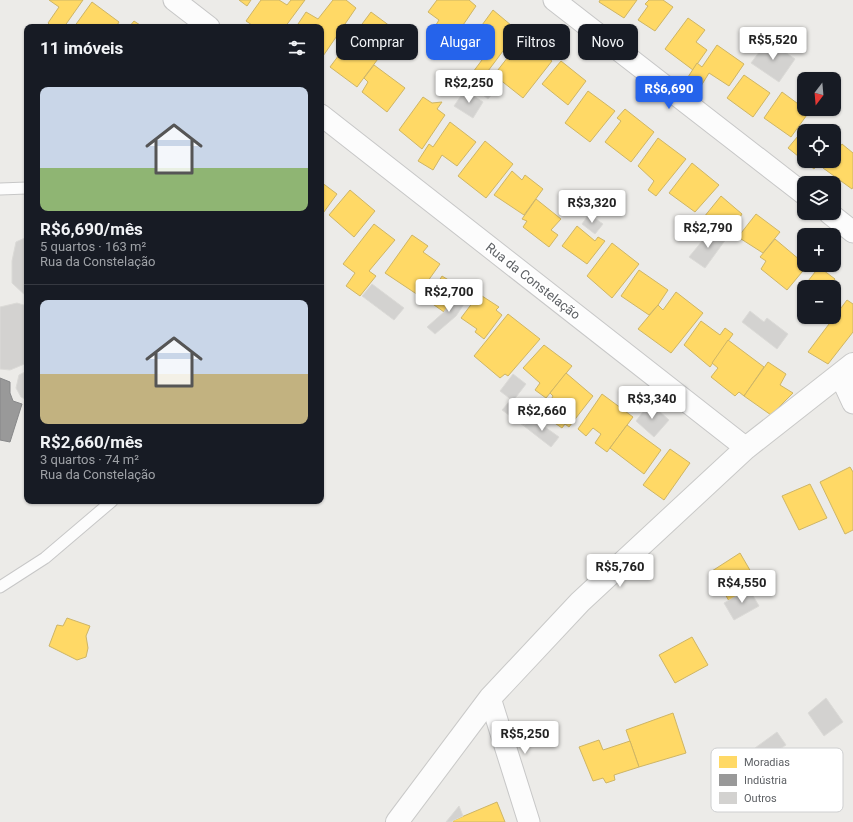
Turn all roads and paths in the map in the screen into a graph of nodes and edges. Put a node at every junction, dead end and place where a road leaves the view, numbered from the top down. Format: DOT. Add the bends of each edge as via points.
graph roads {
  1 [pos="174,0"];
  2 [pos="554,0"];
  3 [pos="204,24"];
  4 [pos="324,117"];
  5 [pos="24,188"];
  6 [pos="0,189"];
  7 [pos="797,189"];
  8 [pos="838,220"];
  9 [pos="853,232"];
  10 [pos="846,370"];
  11 [pos="853,403"];
  12 [pos="746,448"];
  13 [pos="108,504"];
  14 [pos="0,587"];
  15 [pos="490,698"];
  16 [pos="397,822"];
  17 [pos="530,822"];
  1 -- 3 [label="street"];
  2 -- 7 [label="street"];
  4 -- 12 [label="street, Rua da Constelação"];
  5 -- 6 [label="lane"];
  8 -- 9 [label="street"];
  10 -- 11 [label="street"];
  10 -- 12 [label="street"];
  12 -- 15 [label="street" via="580,602"];
  13 -- 14 [label="lane" via="45,558"];
  15 -- 16 [label="street"];
  15 -- 17 [label="street"];
}
